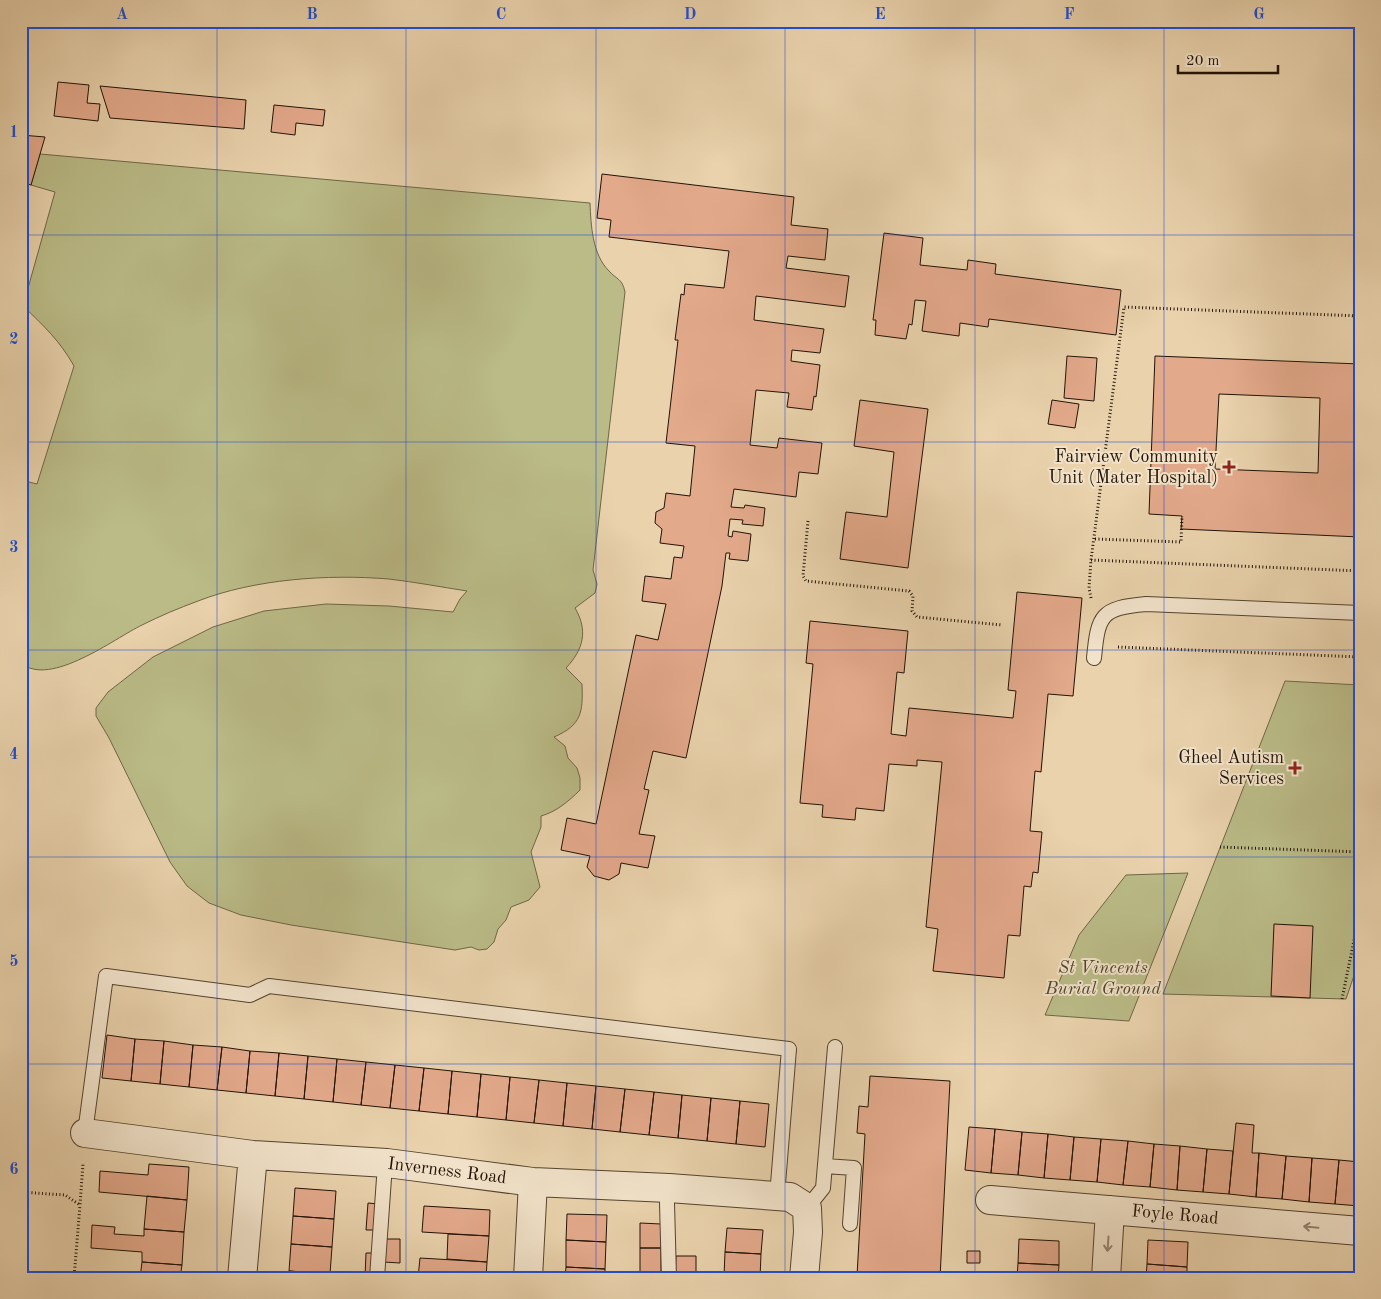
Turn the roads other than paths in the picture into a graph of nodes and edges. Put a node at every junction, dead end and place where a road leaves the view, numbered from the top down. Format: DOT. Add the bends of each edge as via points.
graph roads {
  1 [pos="1360,613"];
  2 [pos="1095,652"];
  3 [pos="835,1047"];
  4 [pos="85,1133"];
  5 [pos="253,1154"];
  6 [pos="387,1163"];
  7 [pos="825,1166"];
  8 [pos="533,1182"];
  9 [pos="669,1188"];
  10 [pos="777,1196"];
  11 [pos="990,1200"];
  12 [pos="807,1208"];
  13 [pos="1110,1210"];
  14 [pos="850,1224"];
  15 [pos="1360,1231"];
  16 [pos="242,1278"];
  17 [pos="378,1278"];
  18 [pos="528,1278"];
  19 [pos="669,1278"];
  20 [pos="804,1278"];
  21 [pos="1106,1278"];
  1 -- 2 [label="lane" via="1146,604 1124,606 1102,619 1097,630"];
  3 -- 7 [label="lane"];
  4 -- 5 [label="street, Inverness Road"];
  4 -- 10 [label="lane" via="106,976 250,995 269,986 789,1049"];
  5 -- 6 [label="street, Inverness Road"];
  5 -- 16 [label="street"];
  6 -- 8 [label="street, Inverness Road"];
  6 -- 17 [label="lane"];
  7 -- 12 [label="lane" via="823,1188"];
  7 -- 14 [label="lane" via="854,1168"];
  8 -- 9 [label="street, Inverness Road"];
  8 -- 18 [label="street"];
  9 -- 10 [label="street, Inverness Road"];
  9 -- 19 [label="lane"];
  10 -- 12 [label="street, Inverness Road" via="790,1197"];
  11 -- 13 [label="street, Foyle Road"];
  12 -- 20 [label="street"];
  15 -- 13 [label="street, Foyle Road, one-way"];
  13 -- 21 [label="street, one-way"];
}
